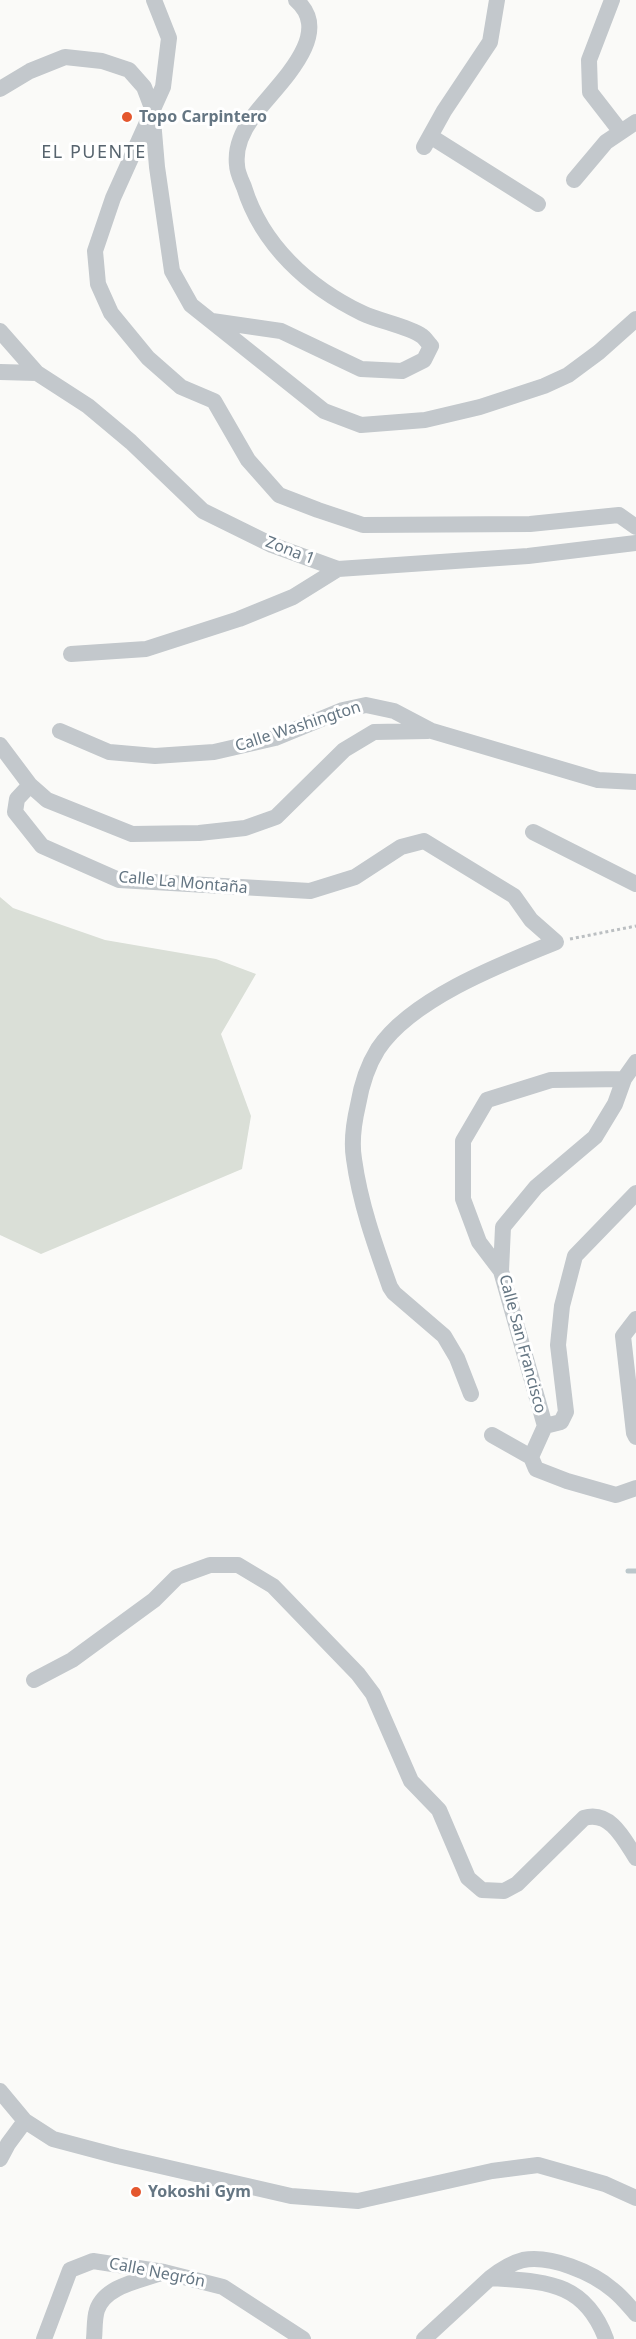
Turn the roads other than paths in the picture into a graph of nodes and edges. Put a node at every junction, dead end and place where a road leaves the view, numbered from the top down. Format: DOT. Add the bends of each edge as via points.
graph roads {
  1 [pos="154,0"];
  2 [pos="296,0"];
  3 [pos="497,0"];
  4 [pos="612,0"];
  5 [pos="0,88"];
  6 [pos="152,108"];
  7 [pos="636,122"];
  8 [pos="621,132"];
  9 [pos="574,180"];
  10 [pos="538,204"];
  11 [pos="211,320"];
  12 [pos="636,320"];
  13 [pos="0,331"];
  14 [pos="0,372"];
  15 [pos="37,373"];
  16 [pos="636,527"];
  17 [pos="636,543"];
  18 [pos="338,569"];
  19 [pos="71,654"];
  20 [pos="60,731"];
  21 [pos="432,731"];
  22 [pos="0,745"];
  23 [pos="636,782"];
  24 [pos="30,785"];
  25 [pos="533,832"];
  26 [pos="636,884"];
  27 [pos="636,1062"];
  28 [pos="624,1079"];
  29 [pos="636,1193"];
  30 [pos="501,1271"];
  31 [pos="636,1319"];
  32 [pos="471,1394"];
  33 [pos="545,1426"];
  34 [pos="492,1436"];
  35 [pos="636,1437"];
  36 [pos="531,1457"];
  37 [pos="636,1488"];
  38 [pos="34,1680"];
  39 [pos="636,1858"];
  40 [pos="0,2091"];
  41 [pos="25,2121"];
  42 [pos="0,2159"];
  43 [pos="636,2198"];
  44 [pos="164,2272"];
  45 [pos="490,2278"];
  46 [pos="636,2314"];
  47 [pos="44,2339"];
  48 [pos="94,2339"];
  49 [pos="303,2339"];
  50 [pos="424,2339"];
  51 [pos="606,2339"];
  1 -- 6 [label="street" via="169,38 163,87"];
  2 -- 11 [label="street" via="304,7 310,32 298,63 251,119 239,142 237,166 250,206 274,247 304,277 362,313 422,336 430,346 424,360 402,371 361,369 281,331"];
  3 -- 10 [label="street" via="490,42 427,142"];
  4 -- 8 [label="street" via="589,60 590,92"];
  5 -- 6 [label="street" via="65,57 93,60 129,70 144,87"];
  6 -- 11 [label="street" via="172,271 191,305"];
  6 -- 16 [label="street" via="95,251 98,284 111,313 148,358 181,387 214,401 249,460 279,495 363,525 530,524 619,515"];
  7 -- 8 [label="street"];
  8 -- 9 [label="street" via="606,142"];
  11 -- 12 [label="street" via="324,411 361,425 425,420 544,386 568,375"];
  13 -- 15 [label="street, Zona 1"];
  14 -- 15 [label="street"];
  15 -- 18 [label="street, Zona 1" via="88,406 131,442 202,512 272,545"];
  17 -- 18 [label="street, Zona 1" via="528,556"];
  18 -- 19 [label="street" via="292,597 239,620 146,649"];
  20 -- 21 [label="street, Calle Washington" via="109,752 154,756 214,753 275,738 343,710 366,705 394,711"];
  21 -- 23 [label="street, Calle Washington" via="598,780"];
  21 -- 24 [label="street" via="374,732 344,750 276,818 245,828 132,834 47,800"];
  22 -- 24 [label="street"];
  24 -- 32 [label="street, Calle La Montaña" via="17,799 15,812 42,846 119,880 310,891 355,877 401,847 424,842 514,896 531,920 556,942 484,971 404,1021 378,1050 361,1088 354,1158 366,1217 390,1287 444,1336"];
  25 -- 26 [label="street"];
  27 -- 28 [label="street, Calle San Francisco"];
  28 -- 30 [label="street, Calle San Francisco" via="615,1104 595,1137 536,1187 503,1227"];
  28 -- 30 [label="street" via="551,1080 487,1100 463,1141 463,1199 479,1242"];
  29 -- 33 [label="street" via="575,1256 562,1306 558,1346 566,1412 561,1422"];
  30 -- 33 [label="street, Calle San Francisco"];
  31 -- 35 [label="street" via="623,1336"];
  33 -- 36 [label="street, Calle San Francisco"];
  34 -- 36 [label="street"];
  36 -- 37 [label="street" via="536,1469 567,1481 616,1495"];
  38 -- 39 [label="street" via="72,1660 154,1600 177,1576 210,1565 238,1565 273,1586 358,1674 373,1694 411,1781 439,1810 468,1878 482,1890 504,1891 518,1884 584,1818 594,1814 606,1819"];
  40 -- 41 [label="street"];
  41 -- 42 [label="street"];
  41 -- 43 [label="street" via="53,2139 291,2196 358,2201 492,2171 538,2165 605,2184"];
  44 -- 47 [label="street, Calle Negrón" via="93,2261 70,2270"];
  44 -- 48 [label="street" via="105,2296 97,2311"];
  44 -- 49 [label="street, Calle Negrón" via="223,2287"];
  45 -- 46 [label="street" via="523,2260 553,2261 594,2277"];
  45 -- 50 [label="street"];
  45 -- 51 [label="street" via="559,2286 581,2299 599,2320"];
}
